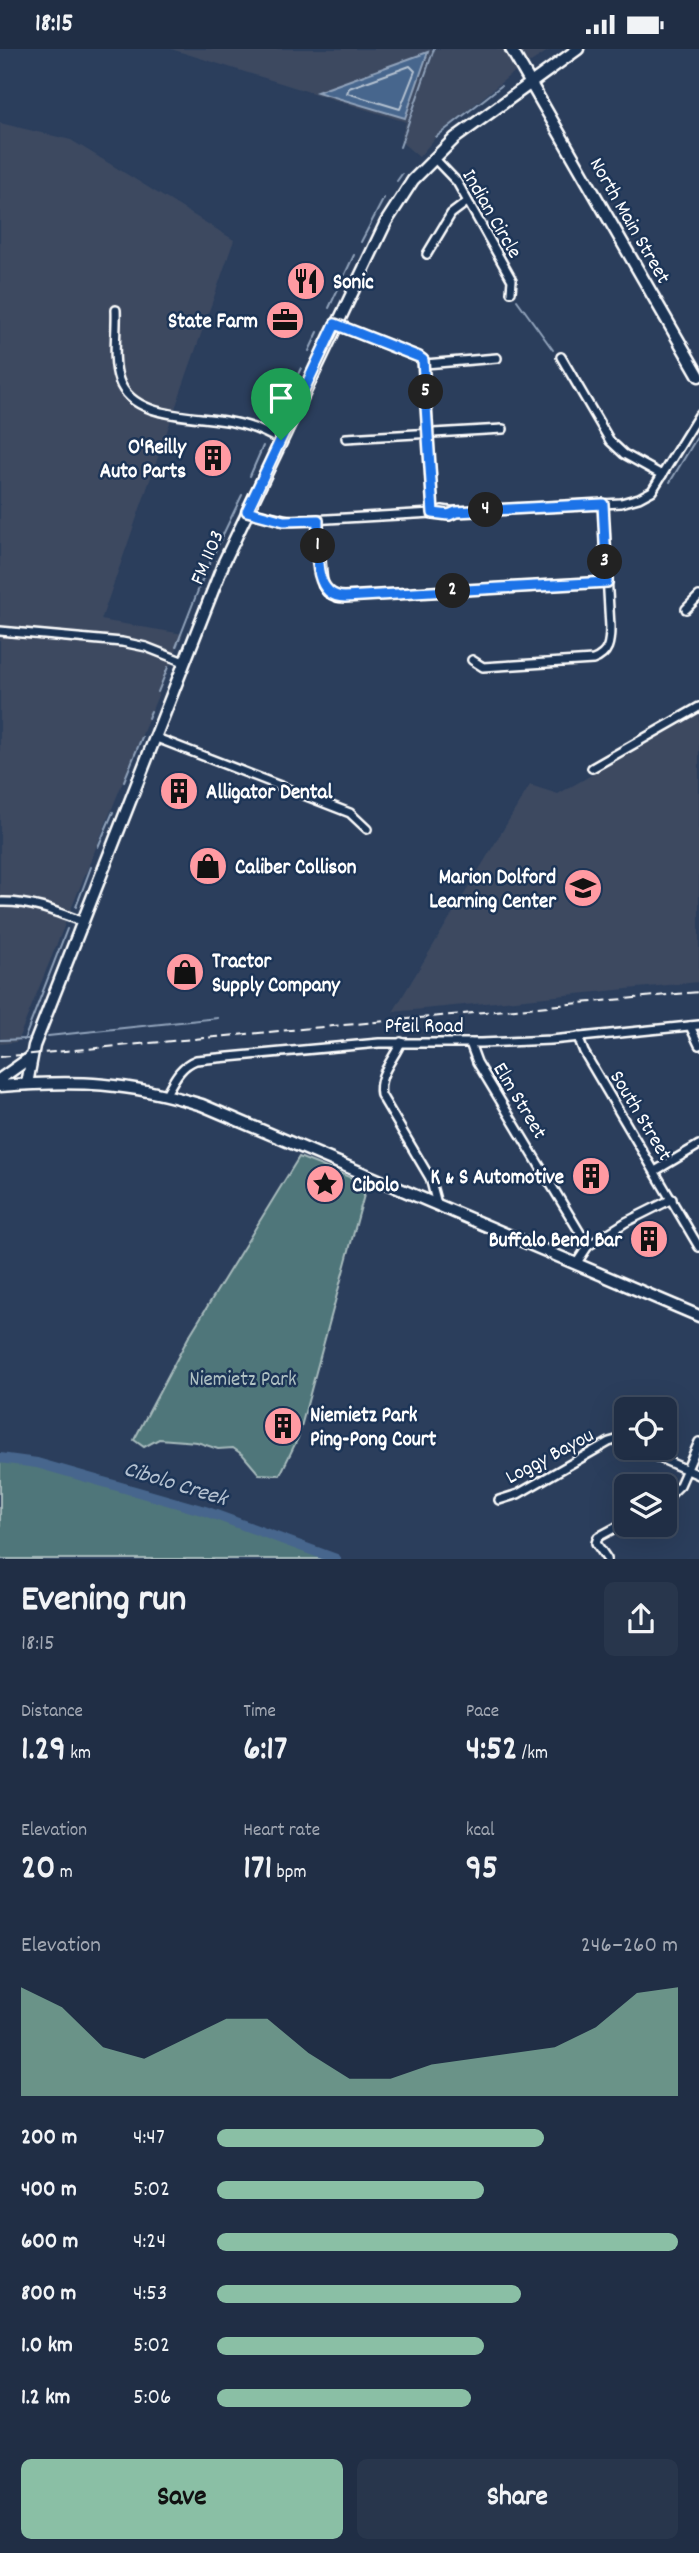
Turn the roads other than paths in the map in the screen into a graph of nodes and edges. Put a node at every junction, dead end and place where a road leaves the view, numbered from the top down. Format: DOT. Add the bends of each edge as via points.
graph roads {
  1 [pos="510,49"];
  2 [pos="578,49"];
  3 [pos="530,82"];
  4 [pos="434,158"];
  5 [pos="467,202"];
  6 [pos="426,254"];
  7 [pos="511,292"];
  8 [pos="116,310"];
  9 [pos="335,324"];
  10 [pos="561,357"];
  11 [pos="497,358"];
  12 [pos="425,364"];
  13 [pos="699,376"];
  14 [pos="699,415"];
  15 [pos="503,429"];
  16 [pos="428,434"];
  17 [pos="346,438"];
  18 [pos="281,440"];
  19 [pos="662,475"];
  20 [pos="603,504"];
  21 [pos="247,511"];
  22 [pos="433,513"];
  23 [pos="318,520"];
  24 [pos="607,582"];
  25 [pos="699,596"];
  26 [pos="686,610"];
  27 [pos="0,631"];
  28 [pos="472,660"];
  29 [pos="184,662"];
  30 [pos="699,707"];
  31 [pos="154,737"];
  32 [pos="592,768"];
  33 [pos="367,829"];
  34 [pos="0,902"];
  35 [pos="83,922"];
  36 [pos="695,1026"];
  37 [pos="578,1037"];
  38 [pos="401,1041"];
  39 [pos="470,1043"];
  40 [pos="699,1045"];
  41 [pos="31,1057"];
  42 [pos="0,1079"];
  43 [pos="27,1084"];
  44 [pos="0,1086"];
  45 [pos="166,1094"];
  46 [pos="699,1145"];
  47 [pos="655,1171"];
  48 [pos="672,1199"];
  49 [pos="437,1204"];
  50 [pos="588,1246"];
  51 [pos="699,1247"];
  52 [pos="576,1264"];
  53 [pos="699,1316"];
  54 [pos="614,1441"];
  55 [pos="699,1442"];
  56 [pos="664,1460"];
  57 [pos="687,1470"];
  58 [pos="699,1475"];
  59 [pos="677,1488"];
  60 [pos="499,1500"];
  61 [pos="614,1528"];
  62 [pos="607,1559"];
  1 -- 3 [label="main road, North Main Street"];
  2 -- 3 [label="main road, FM 1103 / FM 1103"];
  3 -- 4 [label="main road, FM 1103 / FM 1103"];
  3 -- 13 [label="main road, North Main Street"];
  4 -- 5 [label="street, Indian Circle" via="451,174"];
  4 -- 9 [label="main road, FM 1103 / FM 1103" via="391,213"];
  5 -- 6 [label="street" via="451,214"];
  5 -- 7 [label="street, Indian Circle" via="512,281"];
  8 -- 18 [label="street" via="117,368 125,392 134,401 144,408 236,423"];
  9 -- 12 [label="street" via="419,357"];
  9 -- 18 [label="main road, FM 1103 / FM 1103"];
  10 -- 19 [label="street" via="610,442"];
  11 -- 12 [label="street"];
  12 -- 16 [label="street"];
  14 -- 19 [label="street"];
  15 -- 16 [label="street"];
  16 -- 17 [label="street"];
  16 -- 22 [label="street"];
  18 -- 21 [label="main road, FM 1103 / FM 1103"];
  19 -- 20 [label="street" via="643,496"];
  20 -- 22 [label="street"];
  20 -- 24 [label="street"];
  21 -- 23 [label="street" via="284,521"];
  21 -- 29 [label="main road, FM 1103 / FM 1103"];
  22 -- 23 [label="street"];
  23 -- 24 [label="street" via="323,586 338,597"];
  24 -- 28 [label="street" via="610,639 597,659 482,667"];
  25 -- 26 [label="street"];
  27 -- 29 [label="street" via="122,642"];
  29 -- 31 [label="main road, FM 1103 / FM 1103"];
  30 -- 32 [label="street"];
  31 -- 33 [label="street" via="350,813"];
  31 -- 35 [label="main road, FM 1103 / FM 1103"];
  34 -- 35 [label="street" via="38,906"];
  35 -- 41 [label="main road, FM 1103 / FM 1103"];
  36 -- 37 [label="street, Pfeil Road"];
  36 -- 40 [label="street"];
  37 -- 39 [label="street, Pfeil Road"];
  37 -- 47 [label="street, South Street"];
  38 -- 39 [label="street, Pfeil Road"];
  38 -- 45 [label="street, Pfeil Road" via="196,1060 180,1070"];
  38 -- 49 [label="street" via="381,1080 381,1095 430,1178"];
  39 -- 50 [label="street, Elm Street"];
  41 -- 42 [label="main road"];
  41 -- 43 [label="main road, FM 1103 / FM 1103"];
  43 -- 44 [label="main road"];
  43 -- 45 [label="main road" via="91,1082"];
  45 -- 49 [label="main road" via="202,1104"];
  46 -- 47 [label="street"];
  47 -- 48 [label="street, South Street"];
  48 -- 50 [label="street"];
  48 -- 51 [label="street, South Street"];
  49 -- 52 [label="main road"];
  50 -- 52 [label="street"];
  52 -- 53 [label="main road"];
  54 -- 60 [label="street, Loggy Bayou"];
  55 -- 57 [label="street"];
  56 -- 57 [label="street"];
  57 -- 58 [label="street"];
  57 -- 59 [label="street"];
  61 -- 62 [label="street" via="596,1543"];
}
